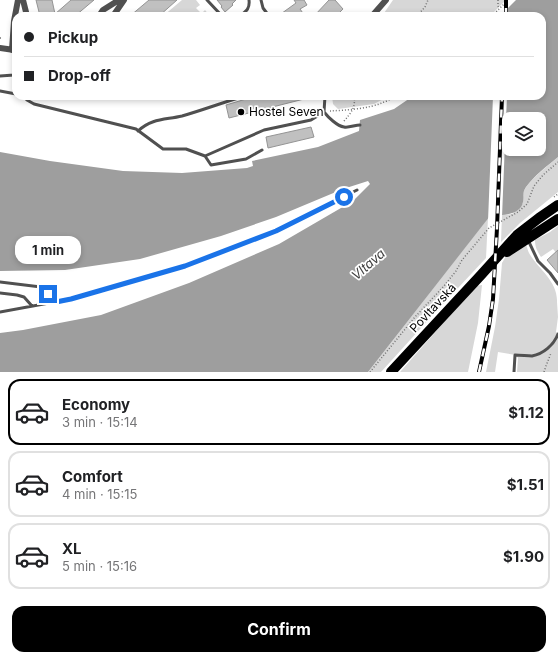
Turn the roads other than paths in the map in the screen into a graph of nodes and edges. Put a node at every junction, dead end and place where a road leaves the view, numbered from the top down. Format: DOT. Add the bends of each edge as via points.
graph roads {
  1 [pos="18,0"];
  2 [pos="23,0"];
  3 [pos="119,0"];
  4 [pos="124,0"];
  5 [pos="207,0"];
  6 [pos="249,0"];
  7 [pos="262,0"];
  8 [pos="386,0"];
  9 [pos="16,12"];
  10 [pos="26,12"];
  11 [pos="102,12"];
  12 [pos="116,12"];
  13 [pos="218,12"];
  14 [pos="245,12"];
  15 [pos="266,12"];
  16 [pos="376,12"];
  17 [pos="0,48"];
  18 [pos="12,50"];
  19 [pos="0,76"];
  20 [pos="12,76"];
  21 [pos="0,91"];
  22 [pos="12,93"];
  23 [pos="27,100"];
  24 [pos="231,100"];
  25 [pos="325,100"];
  26 [pos="324,112"];
  27 [pos="360,125"];
  28 [pos="138,131"];
  29 [pos="262,150"];
  30 [pos="205,156"];
  31 [pos="357,190"];
  32 [pos="558,204"];
  33 [pos="558,219"];
  34 [pos="527,238"];
  35 [pos="494,261"];
  36 [pos="0,282"];
  37 [pos="558,284"];
  38 [pos="0,293"];
  39 [pos="56,302"];
  40 [pos="32,306"];
  41 [pos="0,312"];
  42 [pos="558,334"];
  43 [pos="391,372"];
  44 [pos="514,372"];
  1 -- 9 [label="street"];
  2 -- 10 [label="street"];
  3 -- 11 [label="street"];
  4 -- 12 [label="street"];
  5 -- 13 [label="lane"];
  6 -- 14 [label="lane" via="250,6"];
  7 -- 15 [label="lane"];
  8 -- 16 [label="street"];
  17 -- 18 [label="street"];
  19 -- 20 [label="lane"];
  21 -- 22 [label="lane"];
  23 -- 28 [label="lane"];
  24 -- 28 [label="lane" via="182,116 153,121"];
  25 -- 26 [label="lane"];
  26 -- 27 [label="lane" via="340,126"];
  26 -- 30 [label="lane" via="311,120 264,130"];
  28 -- 30 [label="lane" via="163,149 186,149"];
  29 -- 30 [label="lane" via="246,159 211,165"];
  31 -- 39 [label="lane" via="276,231 185,266"];
  32 -- 35 [label="main road, Povltavská" via="517,235"];
  33 -- 34 [label="main road, Povltavská"];
  34 -- 35 [label="main road, Povltavská"];
  34 -- 37 [label="lane" via="538,261"];
  35 -- 43 [label="main road, Povltavská"];
  36 -- 39 [label="lane" via="41,288"];
  38 -- 40 [label="lane" via="24,297"];
  39 -- 40 [label="lane"];
  40 -- 41 [label="lane"];
  42 -- 44 [label="lane" via="542,352 531,356 516,355"];
}
